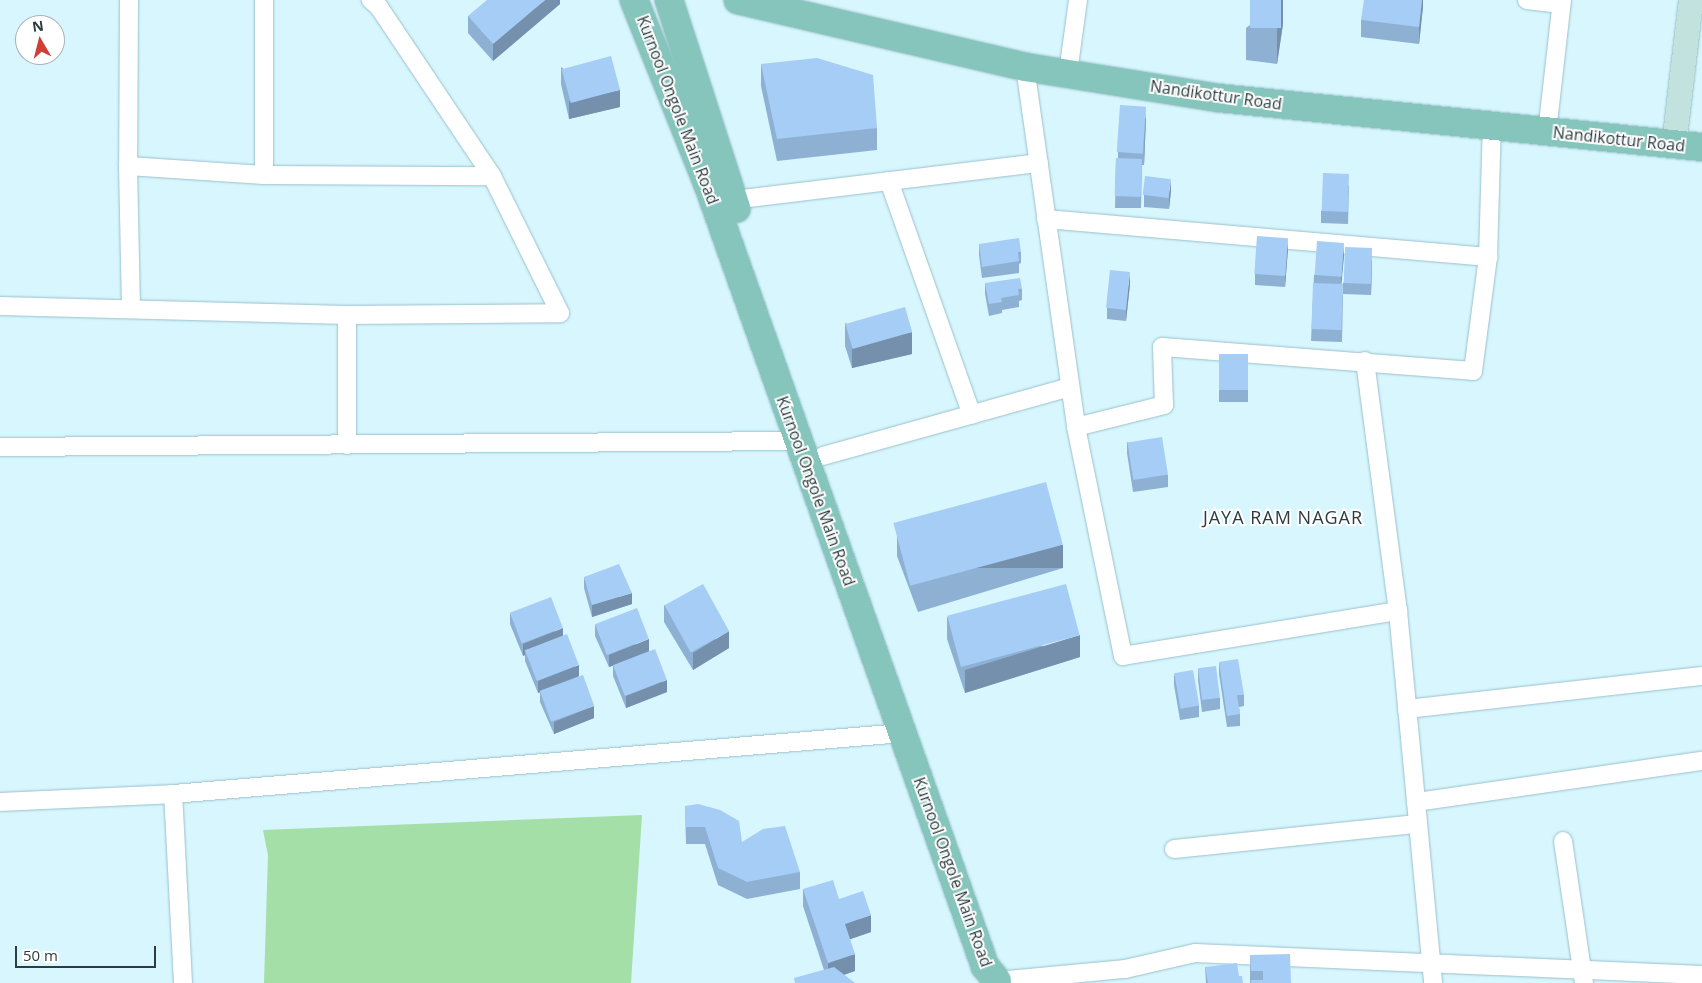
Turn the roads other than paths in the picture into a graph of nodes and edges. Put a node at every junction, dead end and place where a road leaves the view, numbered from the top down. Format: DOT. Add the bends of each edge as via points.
graph roads {
  1 [pos="129,0"];
  2 [pos="264,0"];
  3 [pos="371,0"];
  4 [pos="634,0"];
  5 [pos="640,0"];
  6 [pos="663,0"];
  7 [pos="670,0"];
  8 [pos="738,0"];
  9 [pos="1078,0"];
  10 [pos="1527,0"];
  11 [pos="1562,2"];
  12 [pos="1694,10"];
  13 [pos="1025,67"];
  14 [pos="1068,74"];
  15 [pos="1492,126"];
  16 [pos="1547,132"];
  17 [pos="1674,145"];
  18 [pos="1702,147"];
  19 [pos="1038,163"];
  20 [pos="128,166"];
  21 [pos="264,175"];
  22 [pos="492,176"];
  23 [pos="889,181"];
  24 [pos="733,200"];
  25 [pos="1046,219"];
  26 [pos="1488,257"];
  27 [pos="0,306"];
  28 [pos="131,308"];
  29 [pos="347,315"];
  30 [pos="1365,362"];
  31 [pos="1070,387"];
  32 [pos="972,414"];
  33 [pos="1076,427"];
  34 [pos="798,442"];
  35 [pos="348,445"];
  36 [pos="0,447"];
  37 [pos="823,456"];
  38 [pos="1398,610"];
  39 [pos="1702,676"];
  40 [pos="1407,709"];
  41 [pos="903,733"];
  42 [pos="1702,762"];
  43 [pos="173,794"];
  44 [pos="0,802"];
  45 [pos="1416,802"];
  46 [pos="1418,824"];
  47 [pos="1563,841"];
  48 [pos="1174,849"];
  49 [pos="1430,964"];
  50 [pos="1702,975"];
  51 [pos="1583,976"];
  52 [pos="997,982"];
  53 [pos="183,983"];
  54 [pos="1432,983"];
  1 -- 20 [label="street"];
  2 -- 21 [label="street"];
  3 -- 22 [label="street" via="380,7"];
  4 -- 34 [label="main road, Kurnool Ongole Main Road" via="708,186"];
  5 -- 6 [label="main road" via="650,3"];
  7 -- 24 [label="main road, Kurnool Ongole Main Road"];
  8 -- 13 [label="main road, Nandikottur Road"];
  9 -- 14 [label="street"];
  10 -- 11 [label="street"];
  11 -- 16 [label="street"];
  12 -- 17 [label="street"];
  13 -- 14 [label="main road, Nandikottur Road"];
  13 -- 19 [label="street"];
  14 -- 15 [label="main road, Nandikottur Road" via="1219,98"];
  15 -- 16 [label="main road, Nandikottur Road"];
  15 -- 26 [label="street"];
  16 -- 17 [label="main road, Nandikottur Road"];
  17 -- 18 [label="main road, Nandikottur Road"];
  19 -- 23 [label="street"];
  19 -- 25 [label="street"];
  20 -- 21 [label="street"];
  20 -- 28 [label="street"];
  21 -- 22 [label="street"];
  22 -- 29 [label="street" via="560,313"];
  23 -- 24 [label="street"];
  23 -- 32 [label="street"];
  24 -- 37 [label="main road, Kurnool Ongole Main Road"];
  25 -- 26 [label="street"];
  25 -- 31 [label="street"];
  26 -- 30 [label="street" via="1473,371"];
  27 -- 28 [label="street"];
  28 -- 29 [label="street"];
  29 -- 35 [label="street"];
  30 -- 33 [label="street" via="1162,348 1164,405"];
  30 -- 38 [label="street"];
  31 -- 32 [label="street"];
  31 -- 33 [label="street"];
  32 -- 37 [label="street"];
  33 -- 38 [label="street" via="1123,656"];
  34 -- 35 [label="street"];
  34 -- 41 [label="main road, Kurnool Ongole Main Road"];
  35 -- 36 [label="street"];
  37 -- 52 [label="main road, Kurnool Ongole Main Road" via="997,959"];
  38 -- 40 [label="street"];
  39 -- 40 [label="street"];
  40 -- 45 [label="street"];
  41 -- 43 [label="street"];
  41 -- 52 [label="main road, Kurnool Ongole Main Road" via="985,966"];
  42 -- 45 [label="street"];
  43 -- 44 [label="street"];
  43 -- 53 [label="street"];
  45 -- 46 [label="street"];
  46 -- 48 [label="street"];
  46 -- 49 [label="street"];
  47 -- 51 [label="street"];
  49 -- 51 [label="street"];
  49 -- 52 [label="street" via="1195,953 1125,969"];
  49 -- 54 [label="street"];
  50 -- 51 [label="street"];
}
